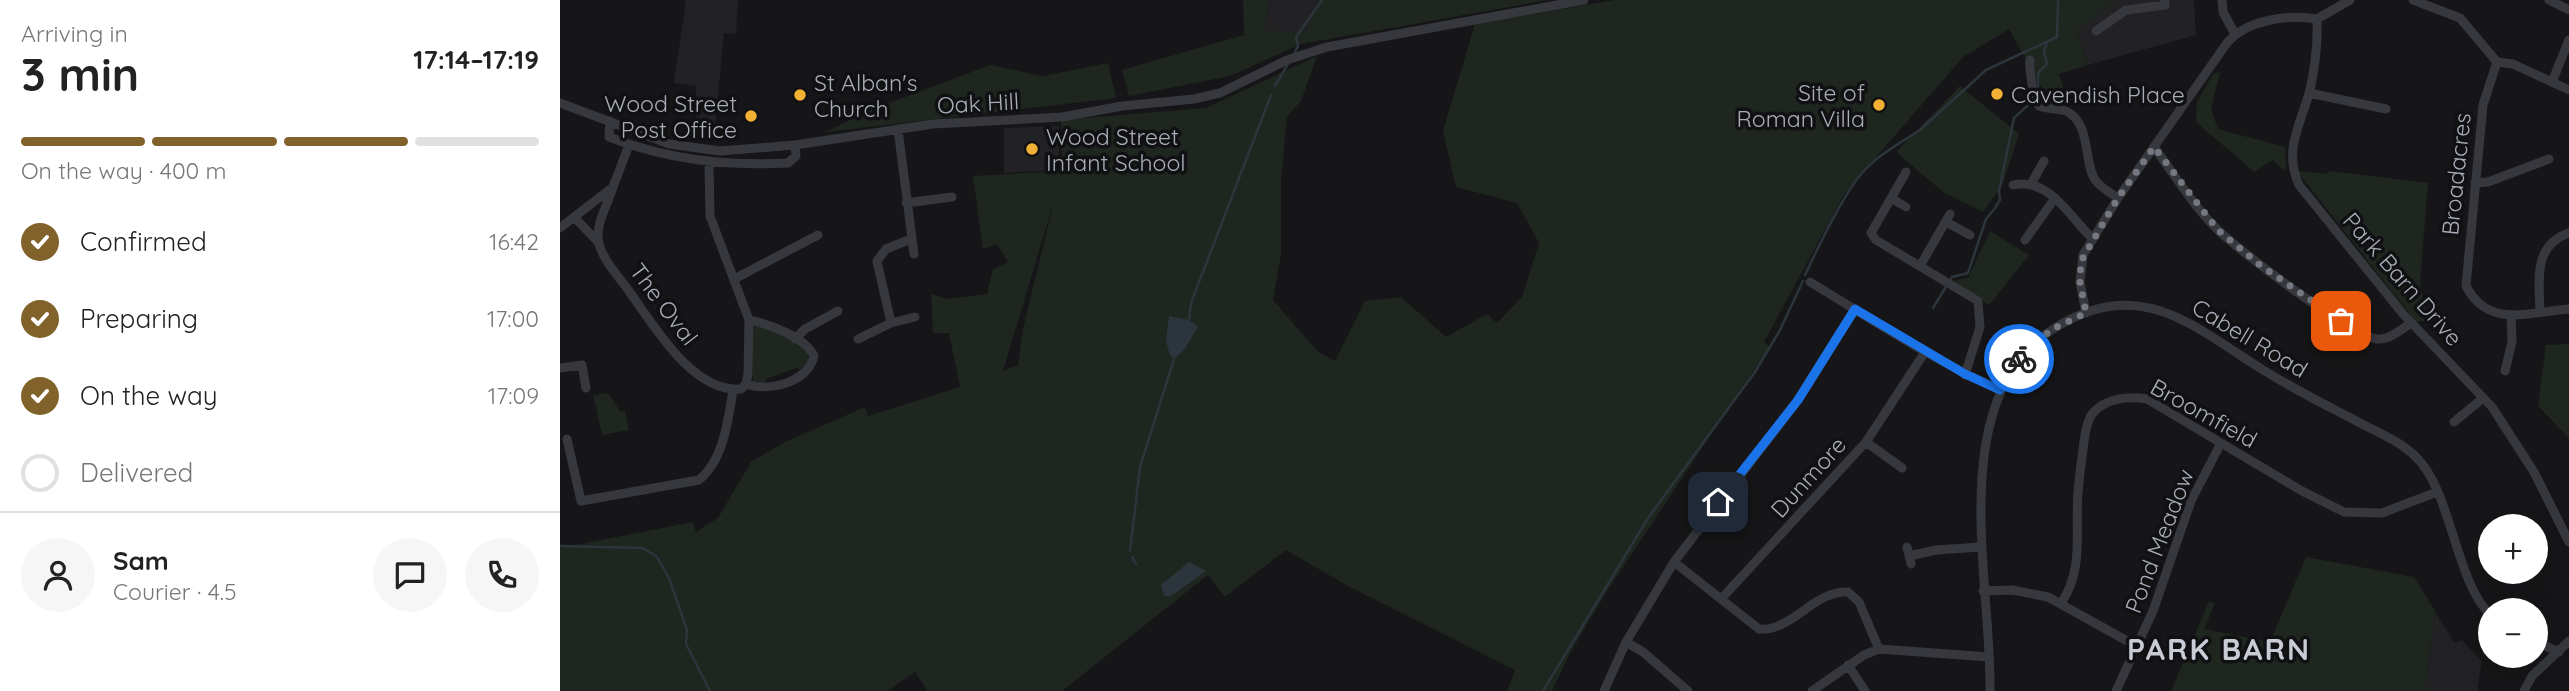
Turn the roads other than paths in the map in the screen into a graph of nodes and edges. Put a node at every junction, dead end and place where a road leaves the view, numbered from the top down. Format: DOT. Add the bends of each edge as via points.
graph roads {
  1 [pos="1584,0"];
  2 [pos="2165,0"];
  3 [pos="2222,0"];
  4 [pos="2350,0"];
  5 [pos="2413,0"];
  6 [pos="2549,0"];
  7 [pos="2569,10"];
  8 [pos="2317,19"];
  9 [pos="2096,31"];
  10 [pos="2235,34"];
  11 [pos="2569,40"];
  12 [pos="2030,60"];
  13 [pos="2497,62"];
  14 [pos="2552,82"];
  15 [pos="2569,90"];
  16 [pos="2309,93"];
  17 [pos="560,103"];
  18 [pos="2386,109"];
  19 [pos="610,121"];
  20 [pos="898,129"];
  21 [pos="629,145"];
  22 [pos="795,145"];
  23 [pos="2154,147"];
  24 [pos="2549,159"];
  25 [pos="2044,161"];
  26 [pos="709,163"];
  27 [pos="1906,172"];
  28 [pos="2475,183"];
  29 [pos="2031,184"];
  30 [pos="2013,185"];
  31 [pos="613,187"];
  32 [pos="951,197"];
  33 [pos="1891,198"];
  34 [pos="2055,198"];
  35 [pos="2118,198"];
  36 [pos="906,202"];
  37 [pos="1906,207"];
  38 [pos="574,217"];
  39 [pos="560,228"];
  40 [pos="2569,233"];
  41 [pos="1970,235"];
  42 [pos="818,236"];
  43 [pos="911,239"];
  44 [pos="2093,239"];
  45 [pos="2025,240"];
  46 [pos="598,242"];
  47 [pos="915,254"];
  48 [pos="1920,266"];
  49 [pos="736,278"];
  50 [pos="1810,282"];
  51 [pos="1855,309"];
  52 [pos="2569,309"];
  53 [pos="838,311"];
  54 [pos="2540,311"];
  55 [pos="2086,313"];
  56 [pos="2511,315"];
  57 [pos="915,317"];
  58 [pos="750,320"];
  59 [pos="891,323"];
  60 [pos="2411,323"];
  61 [pos="795,339"];
  62 [pos="858,339"];
  63 [pos="1925,352"];
  64 [pos="560,368"];
  65 [pos="2505,371"];
  66 [pos="1965,374"];
  67 [pos="746,384"];
  68 [pos="586,388"];
  69 [pos="733,390"];
  70 [pos="2000,390"];
  71 [pos="2483,398"];
  72 [pos="2454,422"];
  73 [pos="567,439"];
  74 [pos="1866,442"];
  75 [pos="2221,443"];
  76 [pos="1904,468"];
  77 [pos="2437,492"];
  78 [pos="2569,542"];
  79 [pos="1981,547"];
  80 [pos="1909,556"];
  81 [pos="1674,562"];
  82 [pos="1983,591"];
  83 [pos="2481,598"];
  84 [pos="1721,599"];
  85 [pos="2062,603"];
  86 [pos="1626,642"];
  87 [pos="2569,642"];
  88 [pos="2138,647"];
  89 [pos="2548,647"];
  90 [pos="1879,649"];
  91 [pos="2559,652"];
  92 [pos="1989,657"];
  93 [pos="1848,665"];
  94 [pos="1604,691"];
  95 [pos="1688,691"];
  96 [pos="1812,691"];
  97 [pos="1865,691"];
  98 [pos="1990,691"];
  99 [pos="2116,691"];
  100 [pos="2524,691"];
  1 -- 20 [label="street, Oak Hill" via="1312,51 1202,97 1062,117"];
  2 -- 9 [label="street" via="2165,5 2126,10"];
  3 -- 10 [label="street"];
  4 -- 8 [label="street"];
  5 -- 13 [label="street" via="2460,18"];
  6 -- 7 [label="street"];
  8 -- 10 [label="street" via="2305,16 2266,22"];
  8 -- 16 [label="street, Park Barn Drive"];
  10 -- 23 [label="street"];
  11 -- 14 [label="street"];
  12 -- 35 [label="street" via="2031,96 2039,106 2073,116 2089,146 2095,181"];
  13 -- 14 [label="street"];
  13 -- 28 [label="street, Broadacres" via="2483,105"];
  14 -- 15 [label="street"];
  16 -- 18 [label="street"];
  16 -- 60 [label="street, Park Barn Drive" via="2292,145 2294,173"];
  17 -- 19 [label="street, Oak Hill"];
  19 -- 21 [label="street" via="609,137"];
  19 -- 22 [label="street, Oak Hill" via="693,149"];
  20 -- 22 [label="street, Oak Hill"];
  20 -- 36 [label="street"];
  21 -- 26 [label="street"];
  21 -- 31 [label="street"];
  22 -- 26 [label="street" via="796,156 788,163"];
  23 -- 35 [label="street"];
  23 -- 60 [label="street" via="2218,230 2354,330 2379,339"];
  24 -- 28 [label="street"];
  25 -- 29 [label="street"];
  26 -- 49 [label="street" via="710,216"];
  27 -- 33 [label="street"];
  28 -- 56 [label="street, Broadacres" via="2466,286 2483,309"];
  29 -- 30 [label="street"];
  29 -- 34 [label="street"];
  31 -- 38 [label="street"];
  31 -- 46 [label="street"];
  32 -- 36 [label="street"];
  33 -- 37 [label="street"];
  33 -- 48 [label="street" via="1871,233"];
  34 -- 44 [label="street"];
  34 -- 45 [label="street"];
  35 -- 44 [label="street"];
  36 -- 43 [label="street"];
  38 -- 39 [label="street"];
  38 -- 46 [label="street, The Oval"];
  40 -- 54 [label="street" via="2551,243 2541,260"];
  41 -- 48 [label="street" via="1948,218"];
  42 -- 49 [label="street"];
  43 -- 47 [label="street"];
  43 -- 59 [label="street" via="886,249 877,261"];
  44 -- 55 [label="street" via="2079,272"];
  46 -- 69 [label="street, The Oval" via="676,355 712,382"];
  48 -- 66 [label="street" via="1978,301 1980,327"];
  49 -- 58 [label="street"];
  50 -- 51 [label="street"];
  51 -- 63 [label="street"];
  51 -- 81 [label="street" via="1798,400"];
  52 -- 54 [label="street, Broadacres"];
  53 -- 61 [label="street"];
  54 -- 56 [label="street, Broadacres"];
  55 -- 70 [label="street, Cabell Road" via="2036,341 2016,362"];
  55 -- 77 [label="street, Cabell Road" via="2139,307 2188,320 2270,374 2398,442 2421,462"];
  56 -- 65 [label="street" via="2512,342"];
  57 -- 59 [label="street"];
  58 -- 61 [label="street"];
  58 -- 67 [label="street"];
  59 -- 62 [label="street"];
  60 -- 71 [label="street, Park Barn Drive"];
  61 -- 67 [label="street" via="814,356 802,375 769,387"];
  63 -- 66 [label="street"];
  63 -- 74 [label="street, Dunmore"];
  64 -- 68 [label="street" via="582,365"];
  66 -- 70 [label="street"];
  67 -- 69 [label="street"];
  69 -- 73 [label="street" via="717,458 711,471 699,480 581,501"];
  70 -- 79 [label="street, Cabell Road" via="1987,446"];
  71 -- 72 [label="street"];
  71 -- 78 [label="street, Park Barn Drive" via="2528,462"];
  74 -- 76 [label="street, Dunmore"];
  74 -- 84 [label="street, Dunmore"];
  75 -- 77 [label="street, Broomfield" via="2344,512 2382,513"];
  75 -- 85 [label="street, Broomfield" via="2147,399 2122,398 2092,415 2078,493 2076,567"];
  75 -- 88 [label="street, Pond Meadow" via="2191,501"];
  77 -- 83 [label="street, Cabell Road"];
  79 -- 80 [label="street"];
  79 -- 82 [label="street, Cabell Road"];
  81 -- 84 [label="street"];
  81 -- 86 [label="street"];
  82 -- 85 [label="street" via="2035,593"];
  82 -- 92 [label="street, Cabell Road"];
  84 -- 90 [label="street" via="1751,625 1774,629 1830,594 1847,592 1859,602"];
  85 -- 88 [label="street"];
  86 -- 94 [label="street"];
  86 -- 95 [label="street"];
  87 -- 91 [label="street"];
  88 -- 99 [label="street, Pond Meadow"];
  89 -- 91 [label="street"];
  90 -- 92 [label="street"];
  90 -- 93 [label="street"];
  91 -- 100 [label="street" via="2532,676"];
  92 -- 98 [label="street, Cabell Road"];
  93 -- 96 [label="street"];
  93 -- 97 [label="street"];
}
